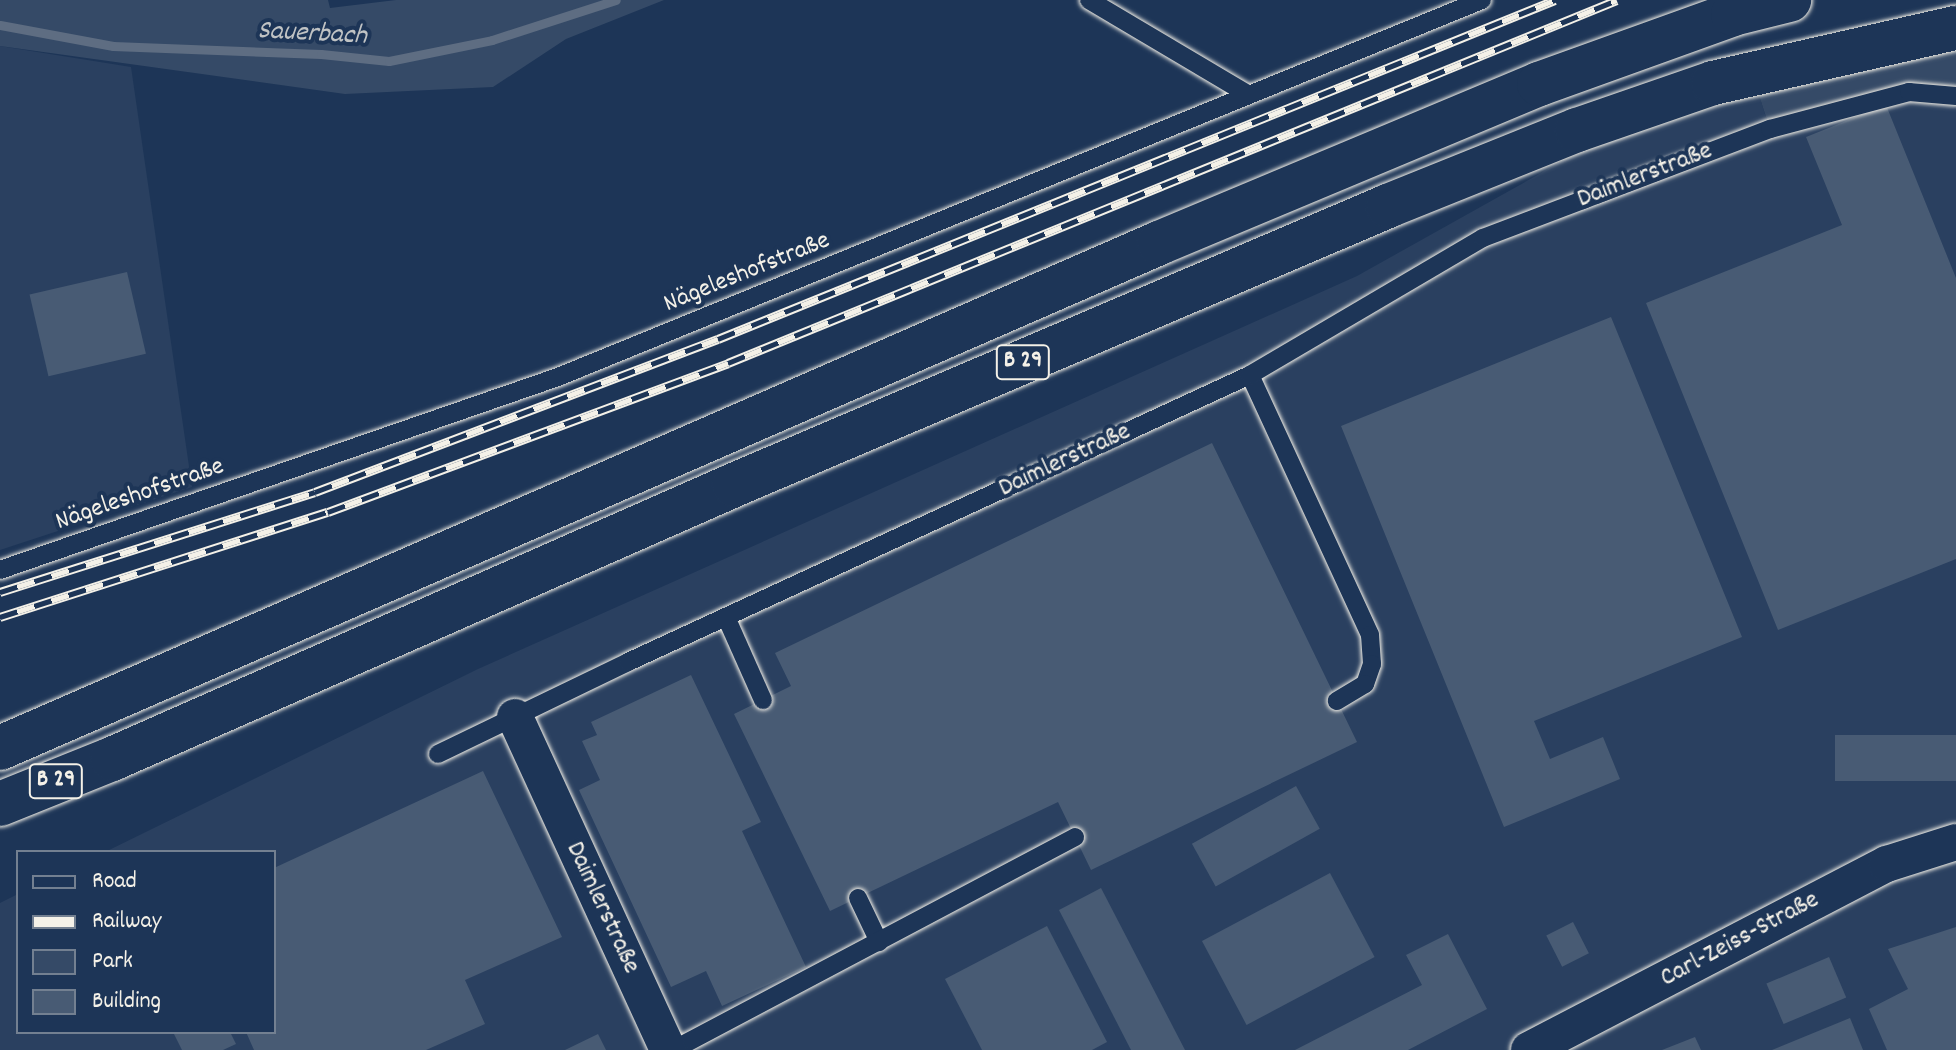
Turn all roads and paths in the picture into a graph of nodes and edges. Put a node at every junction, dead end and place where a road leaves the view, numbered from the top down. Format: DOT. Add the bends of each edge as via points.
graph roads {
  1 [pos="1089,0"];
  2 [pos="1482,0"];
  3 [pos="1789,0"];
  4 [pos="1956,28"];
  5 [pos="1247,94"];
  6 [pos="1956,96"];
  7 [pos="1250,375"];
  8 [pos="0,570"];
  9 [pos="726,617"];
  10 [pos="763,700"];
  11 [pos="1337,701"];
  12 [pos="515,717"];
  13 [pos="0,748"];
  14 [pos="438,754"];
  15 [pos="0,804"];
  16 [pos="1075,837"];
  17 [pos="1956,842"];
  18 [pos="858,898"];
  19 [pos="879,942"];
  20 [pos="670,1050"];
  21 [pos="1529,1050"];
  1 -- 5 [label="lane"];
  2 -- 5 [label="lane, Nägeleshofstraße"];
  3 -- 13 [label="highway, B 29" via="1733,14 1539,84 489,532"];
  4 -- 15 [label="highway, B 29" via="1713,83 1577,130 1053,349"];
  5 -- 8 [label="lane, Nägeleshofstraße" via="1205,116 558,377"];
  6 -- 7 [label="lane, Daimlerstraße" via="1909,92 1770,129 1483,238"];
  7 -- 9 [label="lane, Daimlerstraße"];
  7 -- 11 [label="lane" via="1370,635 1372,664 1365,684"];
  9 -- 10 [label="lane"];
  9 -- 12 [label="lane, Daimlerstraße"];
  12 -- 14 [label="lane"];
  12 -- 20 [label="street, Daimlerstraße"];
  16 -- 19 [label="lane"];
  17 -- 21 [label="street, Carl-Zeiss-Straße" via="1887,864"];
  18 -- 19 [label="lane"];
  19 -- 20 [label="lane"];
}
